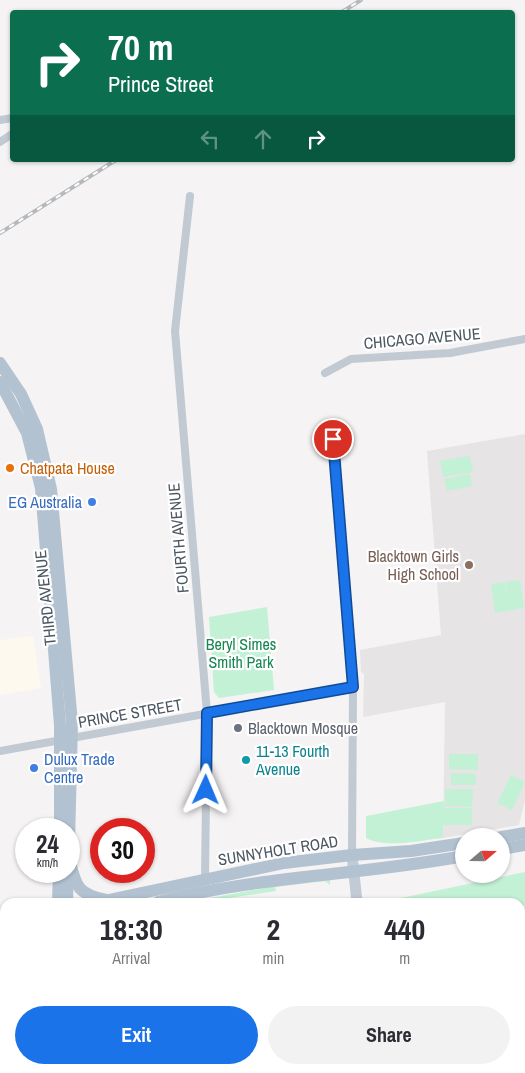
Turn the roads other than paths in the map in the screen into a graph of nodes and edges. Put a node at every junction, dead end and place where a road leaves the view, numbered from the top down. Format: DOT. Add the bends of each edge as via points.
graph roads {
  1 [pos="190,196"];
  2 [pos="525,339"];
  3 [pos="0,363"];
  4 [pos="325,373"];
  5 [pos="0,382"];
  6 [pos="333,439"];
  7 [pos="353,687"];
  8 [pos="207,713"];
  9 [pos="67,739"];
  10 [pos="0,751"];
  11 [pos="61,818"];
  12 [pos="69,818"];
  13 [pos="525,833"];
  14 [pos="510,835"];
  15 [pos="455,844"];
  16 [pos="525,845"];
  17 [pos="510,848"];
  18 [pos="352,855"];
  19 [pos="455,857"];
  20 [pos="354,873"];
  21 [pos="206,879"];
  22 [pos="56,883"];
  23 [pos="59,883"];
  24 [pos="68,883"];
  25 [pos="77,883"];
  26 [pos="49,898"];
  27 [pos="58,898"];
  28 [pos="67,898"];
  29 [pos="94,898"];
  30 [pos="121,898"];
  31 [pos="176,898"];
  32 [pos="357,898"];
  1 -- 8 [label="street, FOURTH AVENUE" via="175,331"];
  2 -- 4 [label="street, CHICAGO AVENUE" via="450,353 351,358"];
  3 -- 9 [label="main road, THIRD AVENUE" via="32,416 49,475 63,607"];
  5 -- 9 [label="main road, THIRD AVENUE" via="27,433 40,482"];
  6 -- 7 [label="street"];
  7 -- 8 [label="street, PRINCE STREET"];
  7 -- 18 [label="street"];
  8 -- 9 [label="street, PRINCE STREET"];
  8 -- 21 [label="street, FOURTH AVENUE"];
  9 -- 10 [label="street, PRINCE STREET"];
  9 -- 11 [label="main road, THIRD AVENUE"];
  9 -- 12 [label="main road, THIRD AVENUE"];
  13 -- 14 [label="main road"];
  15 -- 18 [label="main road, SUNNYHOLT ROAD"];
  16 -- 17 [label="main road"];
  18 -- 20 [label="street"];
  18 -- 21 [label="main road, SUNNYHOLT ROAD" via="284,863"];
  19 -- 20 [label="main road, SUNNYHOLT ROAD"];
  20 -- 31 [label="main road, SUNNYHOLT ROAD" via="286,878"];
  20 -- 32 [label="street"];
  21 -- 30 [label="main road, SUNNYHOLT ROAD"];
  22 -- 26 [label="main road"];
  23 -- 27 [label="main road"];
  24 -- 28 [label="main road"];
  25 -- 29 [label="main road" via="79,890"];
}
